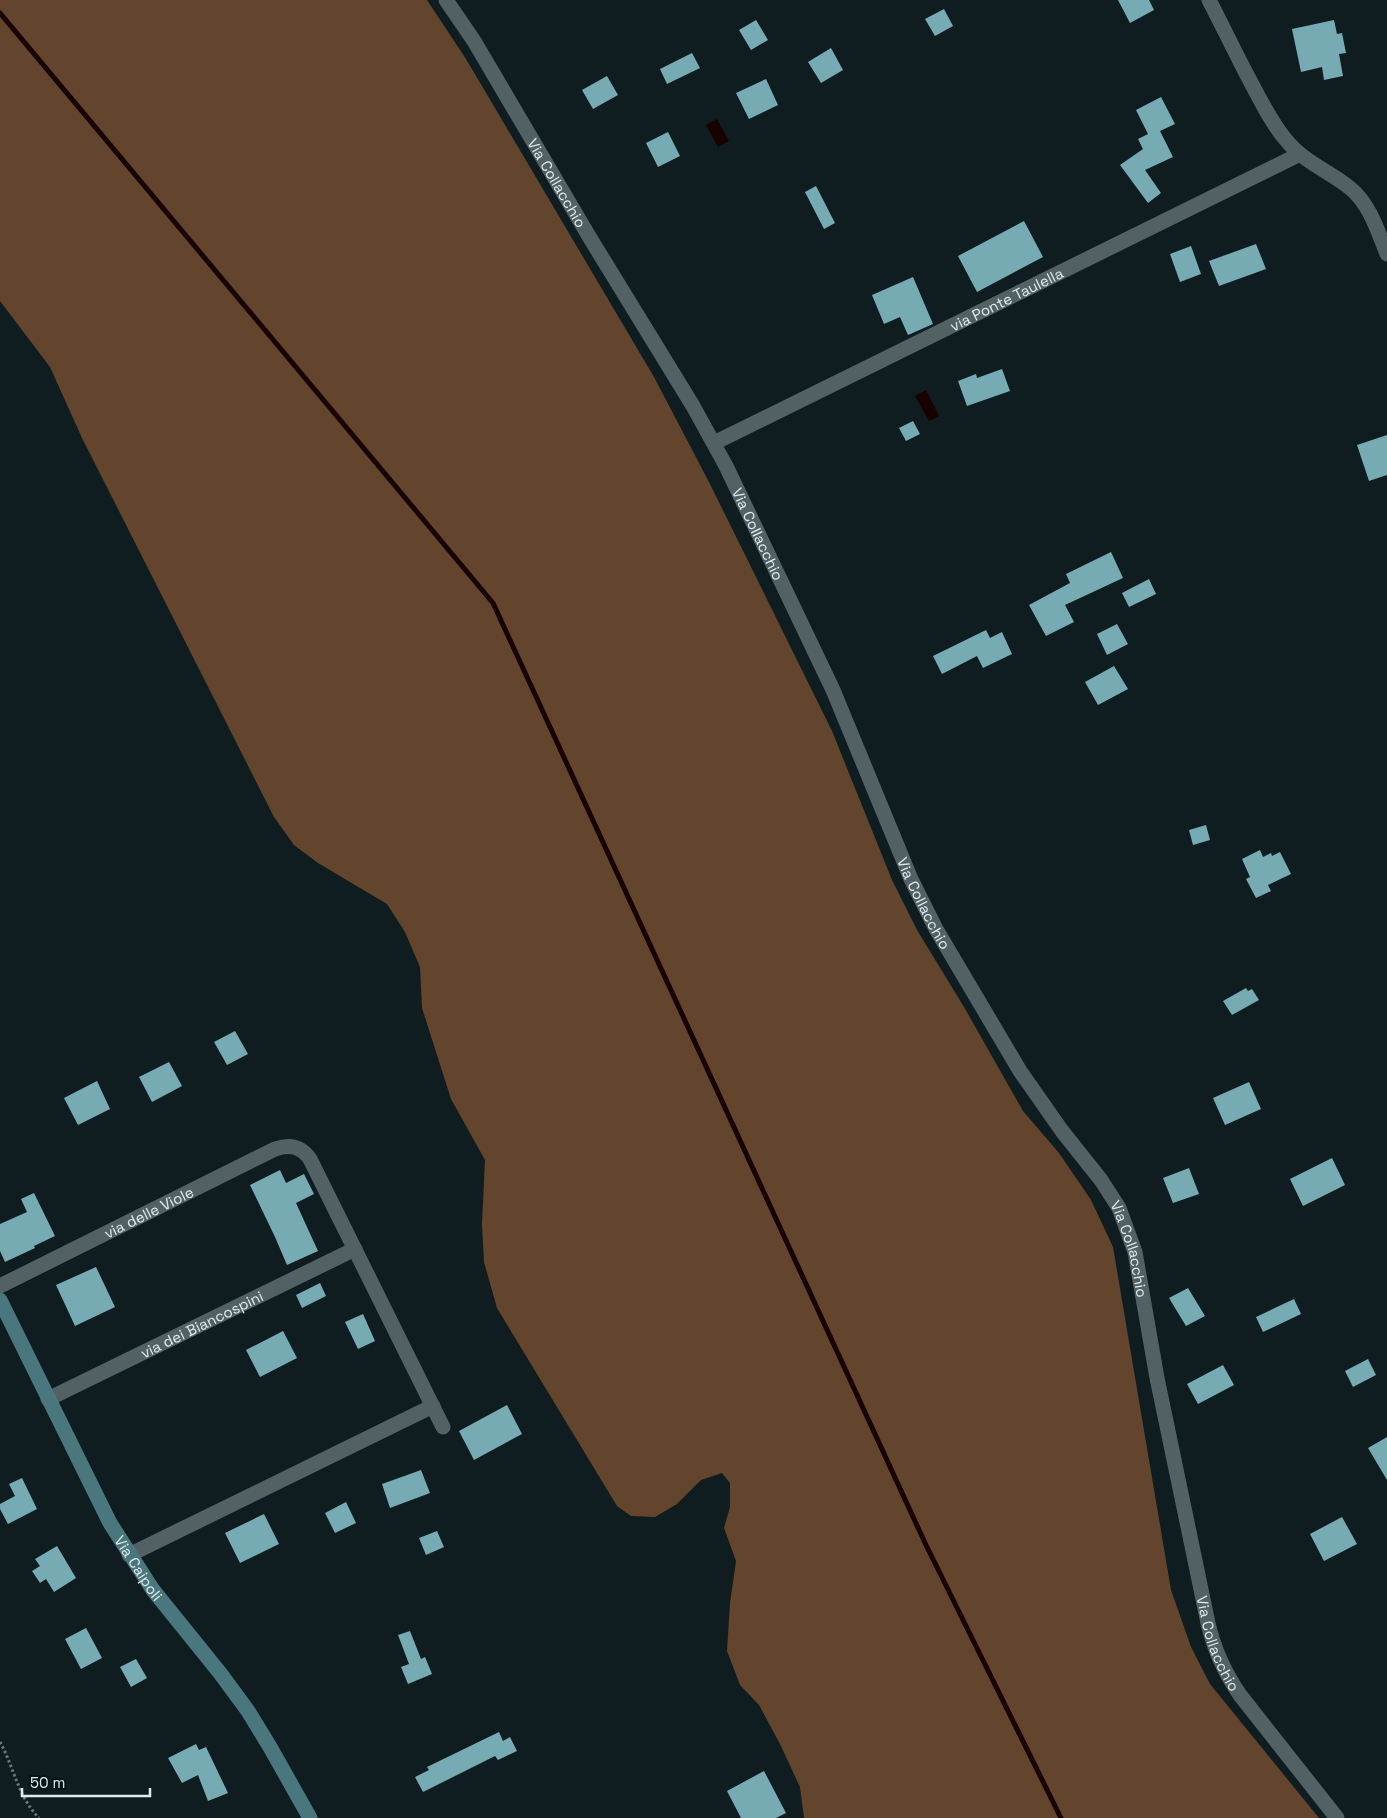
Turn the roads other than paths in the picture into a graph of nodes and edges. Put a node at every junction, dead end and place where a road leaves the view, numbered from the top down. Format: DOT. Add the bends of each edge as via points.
graph roads {
  1 [pos="446,0"];
  2 [pos="1209,0"];
  3 [pos="1300,154"];
  4 [pos="1387,254"];
  5 [pos="714,443"];
  6 [pos="355,1249"];
  7 [pos="0,1286"];
  8 [pos="0,1300"];
  9 [pos="48,1398"];
  10 [pos="433,1406"];
  11 [pos="443,1427"];
  12 [pos="130,1555"];
  13 [pos="310,1818"];
  14 [pos="1337,1818"];
  1 -- 5 [label="street, Via Collacchio" via="474,41"];
  2 -- 3 [label="street" via="1268,113"];
  3 -- 4 [label="street" via="1360,198"];
  3 -- 5 [label="street, via Ponte Taulella"];
  5 -- 14 [label="street, Via Collacchio" via="833,690 931,920 1020,1071 1119,1208 1135,1252 1157,1378 1216,1649 1226,1673 1246,1703"];
  6 -- 7 [label="street, via delle Viole" via="310,1159 298,1148 284,1146"];
  6 -- 9 [label="street, via dei Biancospini"];
  6 -- 10 [label="street"];
  8 -- 9 [label="street, Via Caipoli"];
  9 -- 12 [label="street, Via Caipoli" via="100,1504"];
  10 -- 11 [label="street"];
  10 -- 12 [label="street"];
  12 -- 13 [label="street, Via Caipoli" via="162,1602 248,1711"];
}
